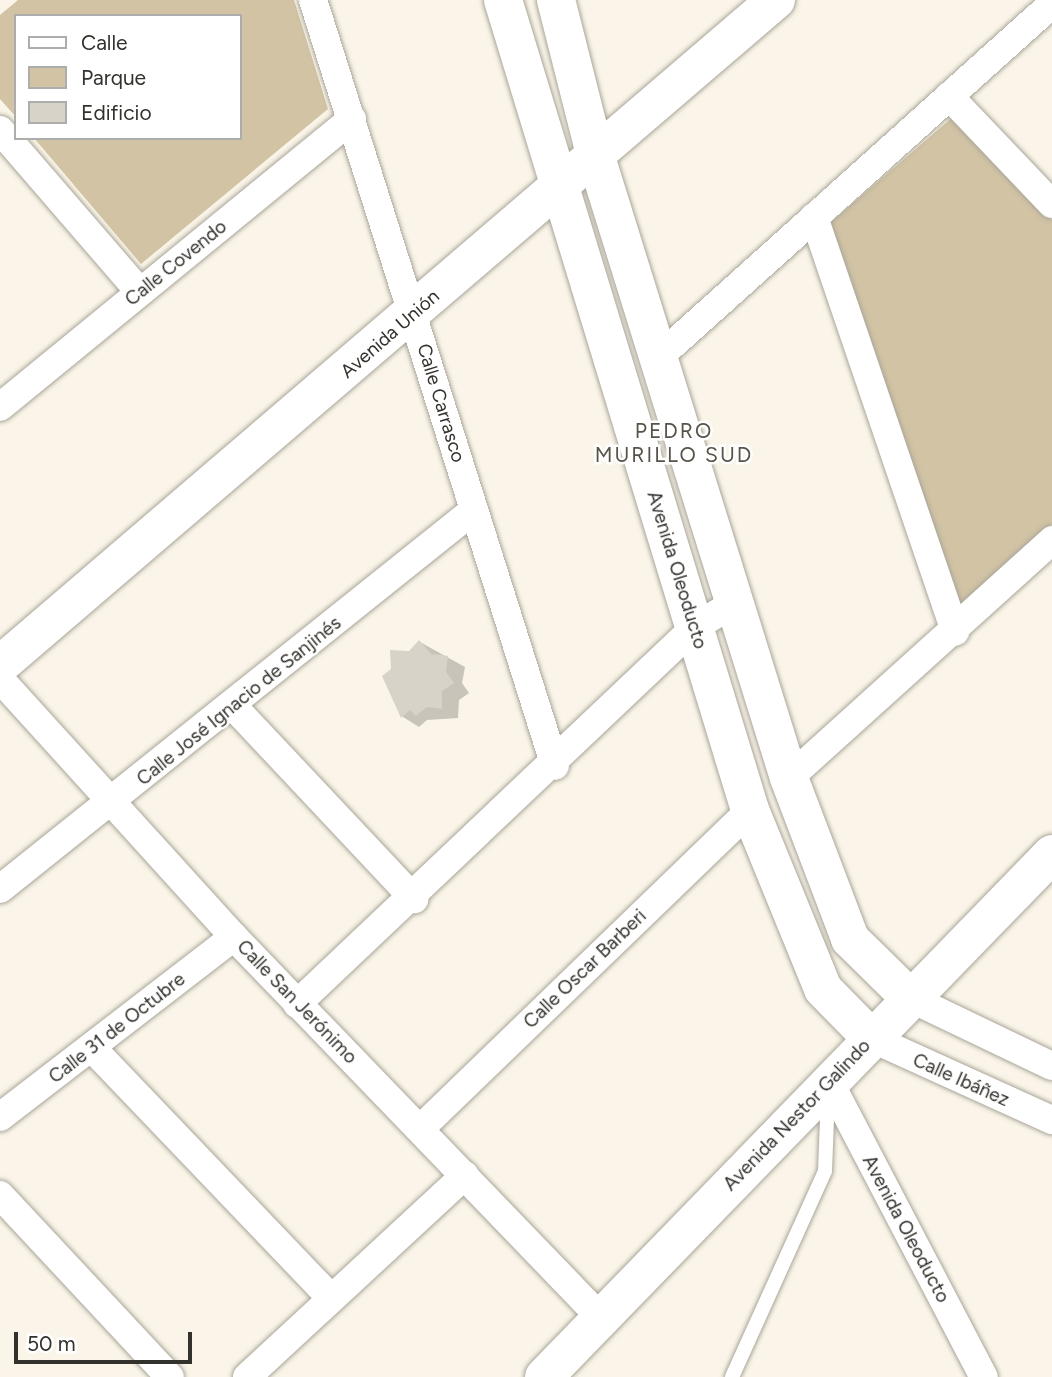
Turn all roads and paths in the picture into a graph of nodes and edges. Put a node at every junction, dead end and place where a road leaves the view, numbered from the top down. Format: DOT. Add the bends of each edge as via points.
graph roads {
  1 [pos="313,0"];
  2 [pos="503,0"];
  3 [pos="556,0"];
  4 [pos="776,0"];
  5 [pos="1052,4"];
  6 [pos="949,96"];
  7 [pos="352,118"];
  8 [pos="0,130"];
  9 [pos="595,155"];
  10 [pos="556,188"];
  11 [pos="1052,204"];
  12 [pos="814,217"];
  13 [pos="140,292"];
  14 [pos="413,315"];
  15 [pos="660,356"];
  16 [pos="1,405"];
  17 [pos="474,510"];
  18 [pos="1052,540"];
  19 [pos="736,602"];
  20 [pos="695,627"];
  21 [pos="955,632"];
  22 [pos="0,664"];
  23 [pos="0,679"];
  24 [pos="233,706"];
  25 [pos="555,766"];
  26 [pos="789,778"];
  27 [pos="114,802"];
  28 [pos="750,810"];
  29 [pos="1052,854"];
  30 [pos="0,889"];
  31 [pos="414,899"];
  32 [pos="234,937"];
  33 [pos="910,998"];
  34 [pos="297,1003"];
  35 [pos="871,1038"];
  36 [pos="92,1048"];
  37 [pos="1052,1066"];
  38 [pos="829,1081"];
  39 [pos="0,1117"];
  40 [pos="1052,1120"];
  41 [pos="420,1129"];
  42 [pos="465,1175"];
  43 [pos="0,1195"];
  44 [pos="331,1298"];
  45 [pos="602,1319"];
  46 [pos="170,1377"];
  47 [pos="247,1377"];
  48 [pos="544,1377"];
  49 [pos="732,1377"];
  50 [pos="984,1377"];
  1 -- 7 [label="street, Calle Carrasco"];
  2 -- 10 [label="street, Avenida Oleoducto"];
  3 -- 9 [label="street"];
  4 -- 9 [label="street, Avenida Unión"];
  5 -- 6 [label="street"];
  6 -- 11 [label="street"];
  6 -- 12 [label="street"];
  7 -- 13 [label="street, Calle Covendo"];
  7 -- 14 [label="street, Calle Carrasco"];
  8 -- 13 [label="street"];
  9 -- 10 [label="street, Avenida Unión"];
  9 -- 15 [label="street"];
  10 -- 14 [label="street, Avenida Unión"];
  10 -- 20 [label="street, Avenida Oleoducto"];
  12 -- 15 [label="street"];
  12 -- 21 [label="street"];
  13 -- 16 [label="street, Calle Covendo"];
  14 -- 17 [label="street, Calle Carrasco"];
  14 -- 22 [label="street, Avenida Unión"];
  15 -- 19 [label="street"];
  17 -- 24 [label="street, Calle José Ignacio de Sanjinés"];
  17 -- 25 [label="street, Calle Carrasco"];
  18 -- 21 [label="street"];
  19 -- 20 [label="street"];
  19 -- 26 [label="street"];
  20 -- 25 [label="street"];
  20 -- 28 [label="street, Avenida Oleoducto"];
  21 -- 26 [label="street"];
  23 -- 27 [label="street, Calle San Jerónimo"];
  24 -- 27 [label="street, Calle José Ignacio de Sanjinés"];
  24 -- 31 [label="street"];
  25 -- 31 [label="street"];
  26 -- 33 [label="street" via="850,939"];
  27 -- 30 [label="street, Calle José Ignacio de Sanjinés"];
  27 -- 32 [label="street, Calle San Jerónimo"];
  28 -- 35 [label="street, Avenida Oleoducto" via="823,989"];
  28 -- 41 [label="street, Calle Oscar Barberi"];
  29 -- 33 [label="street, Avenida Nestor Galindo"];
  31 -- 34 [label="street"];
  32 -- 34 [label="street, Calle San Jerónimo"];
  32 -- 36 [label="street, Calle 31 de Octubre"];
  33 -- 35 [label="street, Avenida Nestor Galindo"];
  33 -- 37 [label="street"];
  34 -- 41 [label="street, Calle San Jerónimo"];
  35 -- 38 [label="street, Avenida Nestor Galindo"];
  35 -- 40 [label="street, Calle Ibáñez"];
  36 -- 39 [label="street, Calle 31 de Octubre"];
  36 -- 44 [label="street"];
  38 -- 45 [label="street, Avenida Nestor Galindo"];
  38 -- 49 [label="lane" via="825,1171"];
  38 -- 50 [label="street, Avenida Oleoducto"];
  41 -- 42 [label="street, Calle San Jerónimo"];
  42 -- 44 [label="street"];
  42 -- 45 [label="street, Calle San Jerónimo"];
  43 -- 46 [label="street"];
  44 -- 47 [label="street"];
  45 -- 48 [label="street, Avenida Nestor Galindo"];
}
